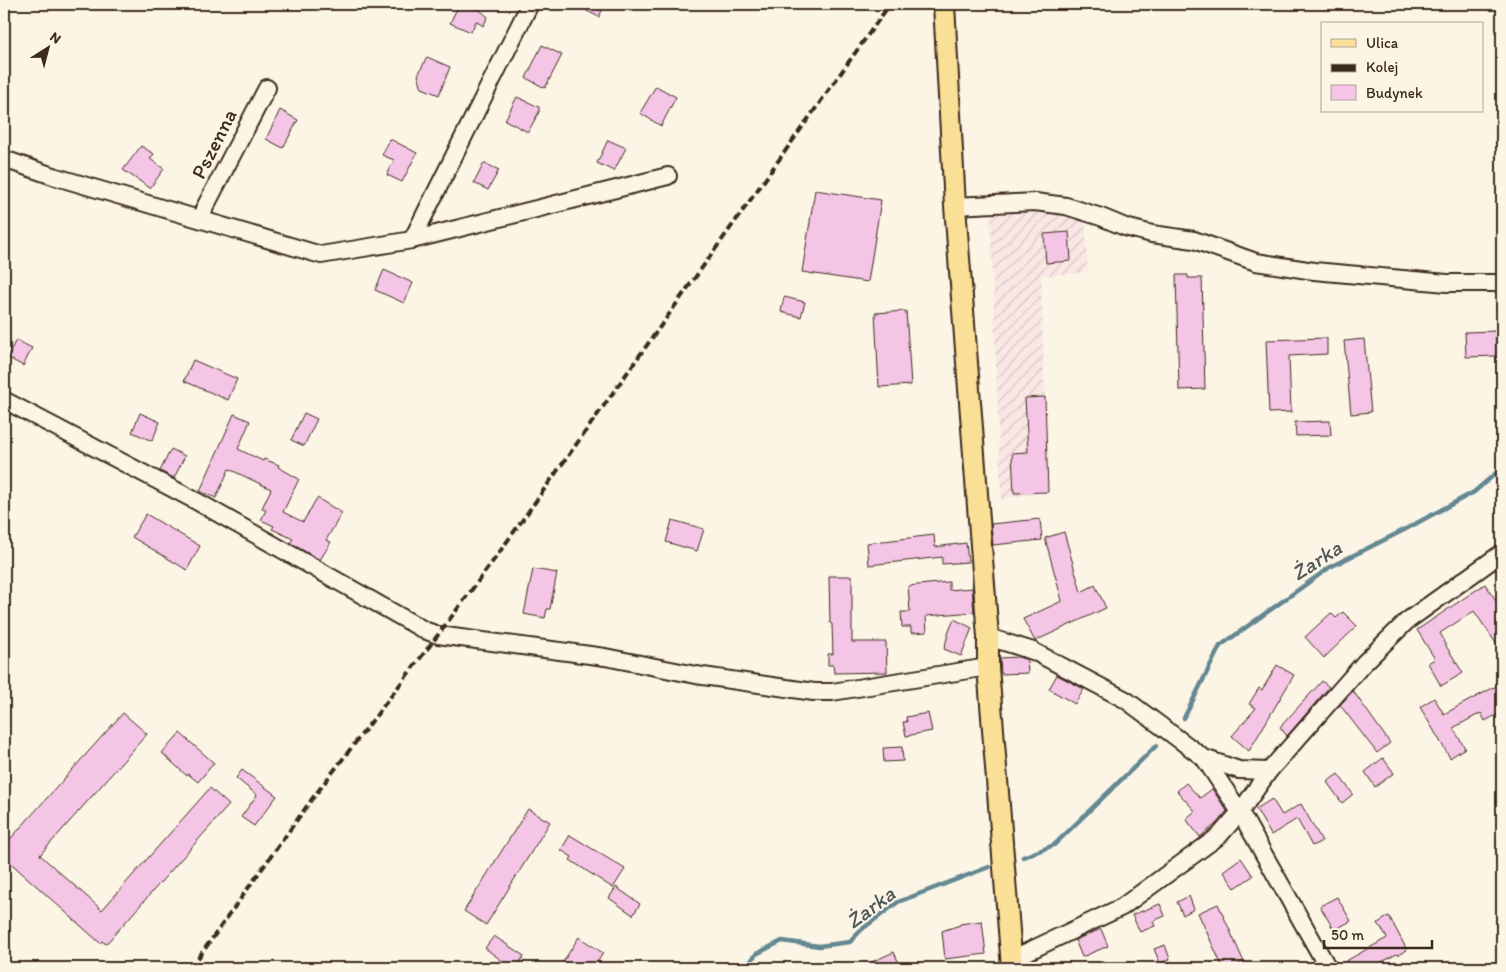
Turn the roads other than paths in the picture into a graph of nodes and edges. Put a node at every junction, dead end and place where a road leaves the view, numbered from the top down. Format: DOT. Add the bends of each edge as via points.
graph roads {
  1 [pos="530,4"];
  2 [pos="944,4"];
  3 [pos="267,88"];
  4 [pos="4,159"];
  5 [pos="668,176"];
  6 [pos="955,206"];
  7 [pos="203,220"];
  8 [pos="412,240"];
  9 [pos="1502,283"];
  10 [pos="4,400"];
  11 [pos="1502,553"];
  12 [pos="988,637"];
  13 [pos="988,667"];
  14 [pos="1204,758"];
  15 [pos="1269,771"];
  16 [pos="1240,812"];
  17 [pos="1012,963"];
  18 [pos="1328,968"];
  1 -- 8 [label="street"];
  2 -- 6 [label="main road"];
  3 -- 7 [label="street, Pszenna" via="204,209"];
  4 -- 7 [label="street"];
  5 -- 8 [label="street"];
  6 -- 9 [label="street" via="1035,202 1066,206 1152,234 1194,240 1256,262 1314,272 1447,284"];
  6 -- 12 [label="main road"];
  7 -- 8 [label="street" via="321,255"];
  10 -- 13 [label="street" via="198,502 438,635 604,657 696,675 814,692 832,692"];
  11 -- 15 [label="street" via="1407,621 1364,663"];
  12 -- 13 [label="main road"];
  12 -- 14 [label="street" via="1033,650 1126,700"];
  13 -- 17 [label="main road"];
  14 -- 15 [label="street" via="1239,770"];
  14 -- 16 [label="street"];
  15 -- 16 [label="street"];
  16 -- 17 [label="street" via="1219,836 1122,907"];
  16 -- 18 [label="street"];
}
